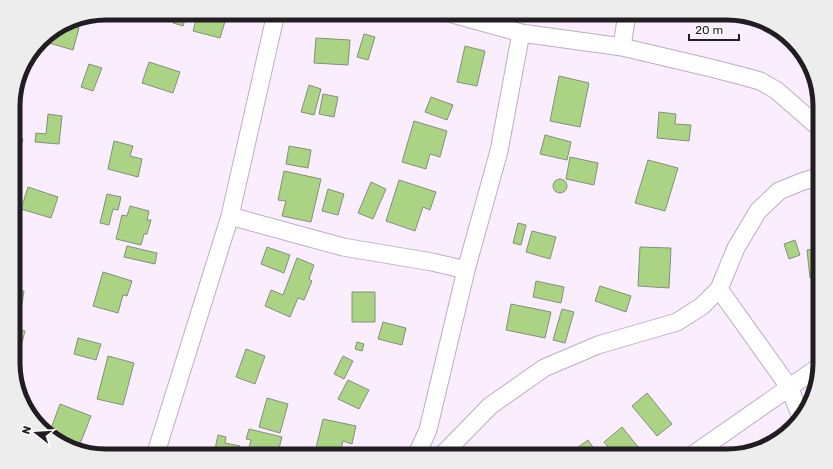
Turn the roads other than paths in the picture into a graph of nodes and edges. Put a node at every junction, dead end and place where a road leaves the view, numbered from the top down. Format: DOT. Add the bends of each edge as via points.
graph roads {
  1 [pos="274,20"];
  2 [pos="474,20"];
  3 [pos="626,20"];
  4 [pos="521,33"];
  5 [pos="622,47"];
  6 [pos="813,122"];
  7 [pos="813,178"];
  8 [pos="230,216"];
  9 [pos="466,270"];
  10 [pos="719,289"];
  11 [pos="813,371"];
  12 [pos="789,388"];
  13 [pos="798,411"];
  14 [pos="157,449"];
  15 [pos="419,449"];
  16 [pos="448,449"];
  17 [pos="701,449"];
  1 -- 8 [label="street"];
  2 -- 4 [label="street"];
  3 -- 5 [label="street"];
  4 -- 5 [label="street"];
  4 -- 9 [label="street" via="499,151"];
  5 -- 6 [label="street" via="760,81 776,90"];
  7 -- 10 [label="street" via="779,191 758,211 736,248"];
  8 -- 9 [label="street" via="343,247"];
  8 -- 14 [label="street"];
  9 -- 15 [label="street" via="428,430"];
  10 -- 12 [label="street"];
  10 -- 16 [label="street" via="702,306 677,322 598,345 544,368 490,406"];
  11 -- 12 [label="street"];
  12 -- 13 [label="street"];
  12 -- 17 [label="street"];
}
